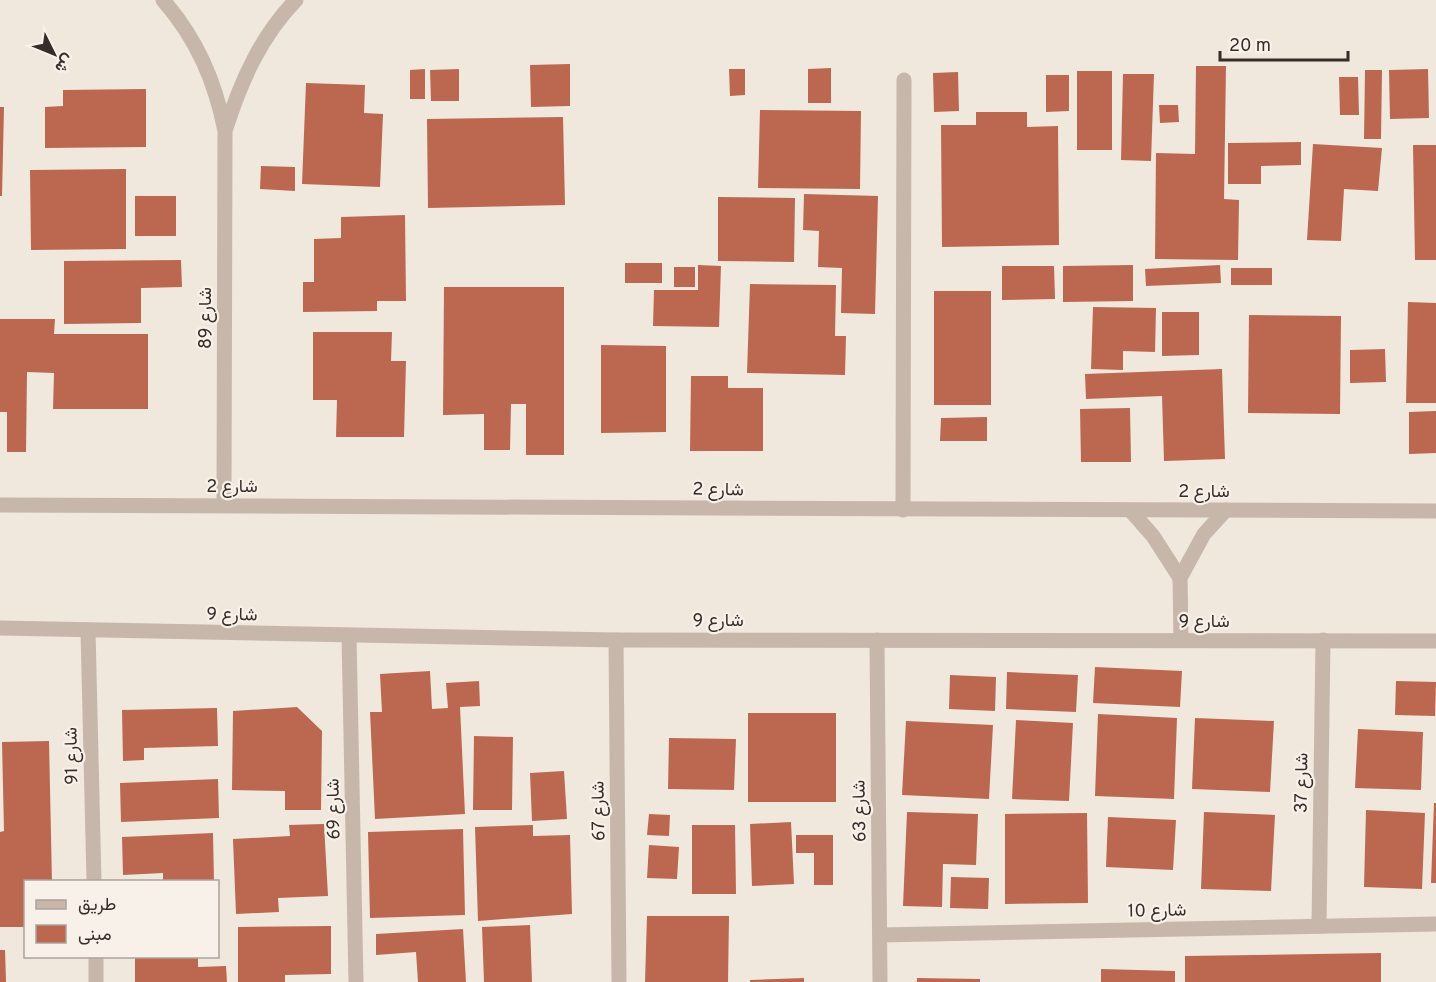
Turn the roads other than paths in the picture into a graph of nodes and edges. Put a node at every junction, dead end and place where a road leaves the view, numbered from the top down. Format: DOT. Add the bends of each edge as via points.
graph roads {
  1 [pos="163,0"];
  2 [pos="296,0"];
  3 [pos="904,80"];
  4 [pos="225,131"];
  5 [pos="0,505"];
  6 [pos="224,505"];
  7 [pos="903,510"];
  8 [pos="1226,510"];
  9 [pos="1131,511"];
  10 [pos="1436,511"];
  11 [pos="1180,578"];
  12 [pos="0,628"];
  13 [pos="88,630"];
  14 [pos="349,636"];
  15 [pos="615,640"];
  16 [pos="876,640"];
  17 [pos="1181,640"];
  18 [pos="1323,640"];
  19 [pos="1436,641"];
  20 [pos="94,880"];
  21 [pos="1436,924"];
  22 [pos="1319,926"];
  23 [pos="880,935"];
  24 [pos="96,958"];
  25 [pos="96,982"];
  26 [pos="356,982"];
  27 [pos="619,982"];
  28 [pos="880,982"];
  1 -- 4 [label="street, شارع 89" via="186,28 210,73"];
  2 -- 4 [label="street, شارع 89" via="251,63"];
  3 -- 7 [label="street"];
  4 -- 6 [label="street, شارع 89"];
  5 -- 6 [label="street, شارع 2"];
  6 -- 7 [label="street, شارع 2"];
  7 -- 9 [label="street, شارع 2"];
  8 -- 9 [label="street, شارع 2"];
  8 -- 10 [label="street, شارع 2"];
  8 -- 11 [label="street" via="1204,534"];
  9 -- 11 [label="street"];
  11 -- 17 [label="street"];
  12 -- 13 [label="street, شارع 9"];
  13 -- 14 [label="street, شارع 9"];
  13 -- 20 [label="street, شارع 91"];
  14 -- 15 [label="street, شارع 9"];
  14 -- 26 [label="street, شارع 69"];
  15 -- 16 [label="street, شارع 9"];
  15 -- 27 [label="street, شارع 67"];
  16 -- 17 [label="street, شارع 9"];
  16 -- 23 [label="street, شارع 63"];
  17 -- 18 [label="street, شارع 9"];
  18 -- 19 [label="street, شارع 9"];
  18 -- 22 [label="street, شارع 37"];
  21 -- 22 [label="street, شارع 10"];
  22 -- 23 [label="street, شارع 10"];
  23 -- 28 [label="street, شارع 63"];
  24 -- 25 [label="street"];
}
